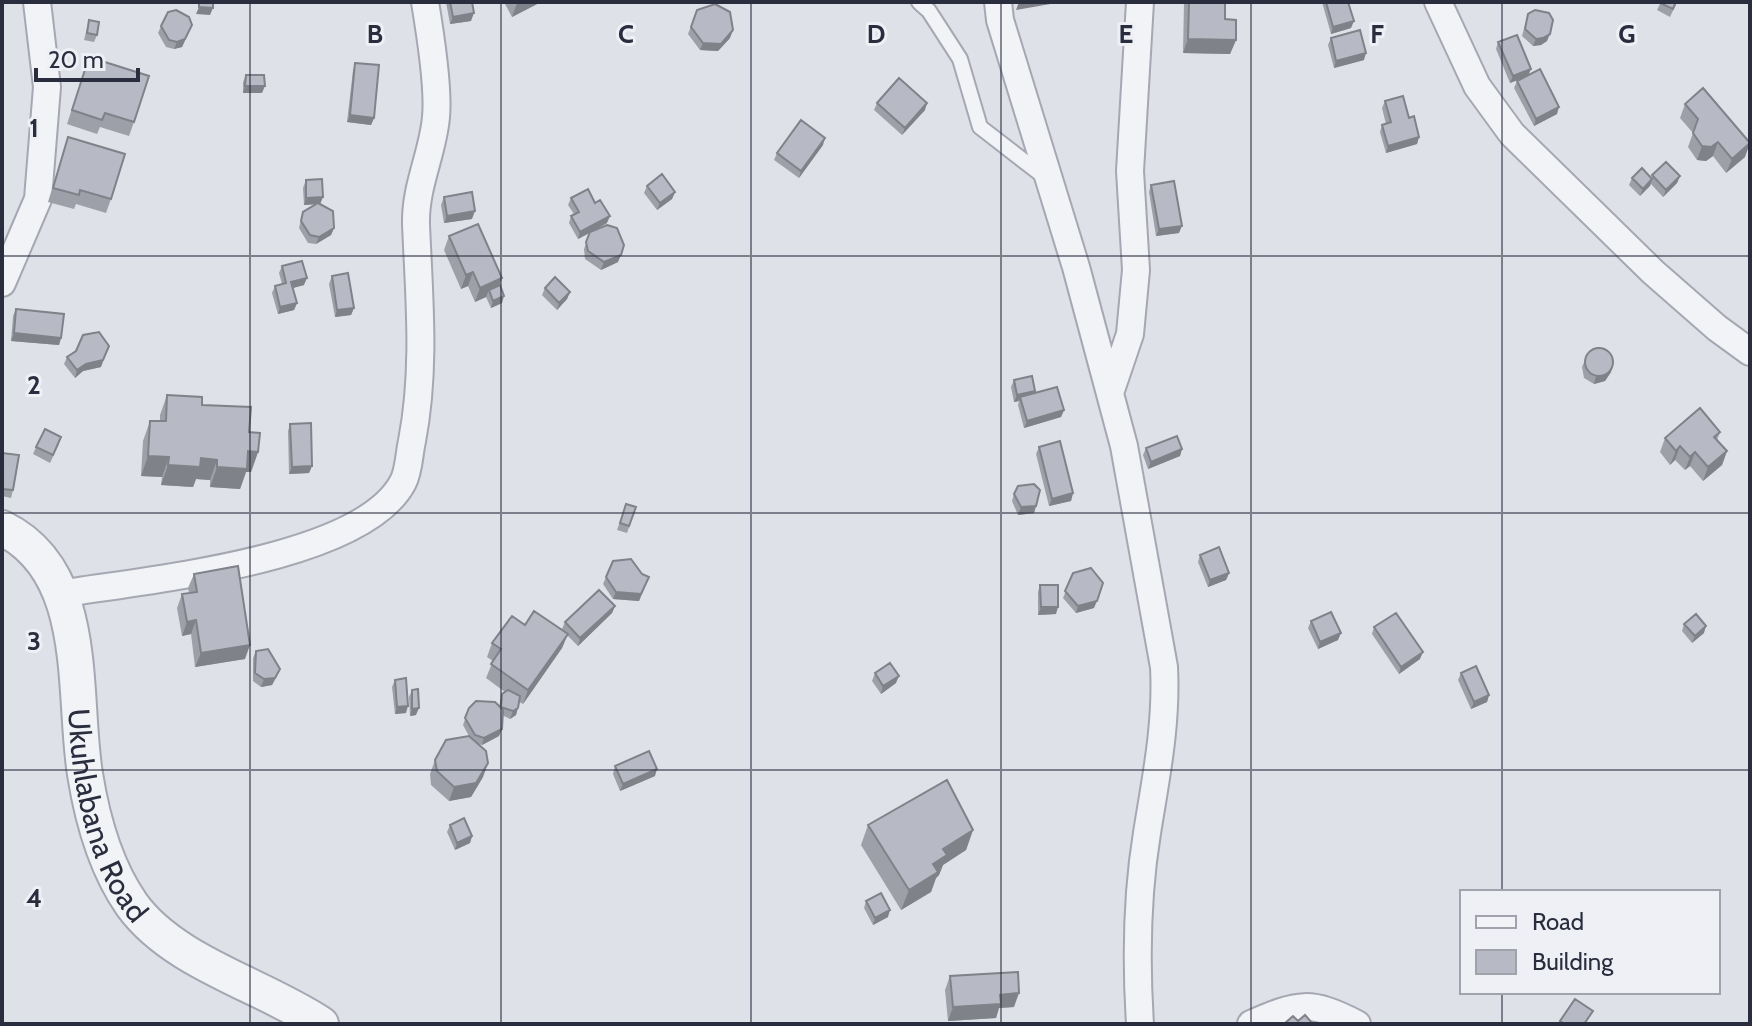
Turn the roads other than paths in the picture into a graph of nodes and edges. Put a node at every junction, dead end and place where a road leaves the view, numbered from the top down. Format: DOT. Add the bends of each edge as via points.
graph roads {
  1 [pos="37,2"];
  2 [pos="425,2"];
  3 [pos="919,2"];
  4 [pos="998,2"];
  5 [pos="1140,2"];
  6 [pos="1438,2"];
  7 [pos="1049,180"];
  8 [pos="2,283"];
  9 [pos="1750,352"];
  10 [pos="1110,393"];
  11 [pos="2,528"];
  12 [pos="60,594"];
  13 [pos="321,1024"];
  14 [pos="1140,1024"];
  15 [pos="1251,1024"];
  16 [pos="1357,1024"];
  1 -- 8 [label="street" via="47,87 38,199"];
  2 -- 12 [label="street" via="436,116 416,216 422,358 420,400 404,480 388,504 312,545 221,567"];
  3 -- 7 [label="lane" via="960,59 980,127"];
  4 -- 7 [label="street"];
  5 -- 10 [label="street" via="1130,171 1136,270 1130,334"];
  6 -- 9 [label="street" via="1477,86 1512,134 1653,272"];
  7 -- 10 [label="street"];
  10 -- 14 [label="street" via="1149,577 1166,701 1146,836"];
  11 -- 12 [label="street, Ukuhlabana Road" via="33,548"];
  12 -- 13 [label="street, Ukuhlabana Road" via="70,625 85,773 96,822 122,889 158,933"];
  15 -- 16 [label="street" via="1307,1006 1329,1009"];
}
